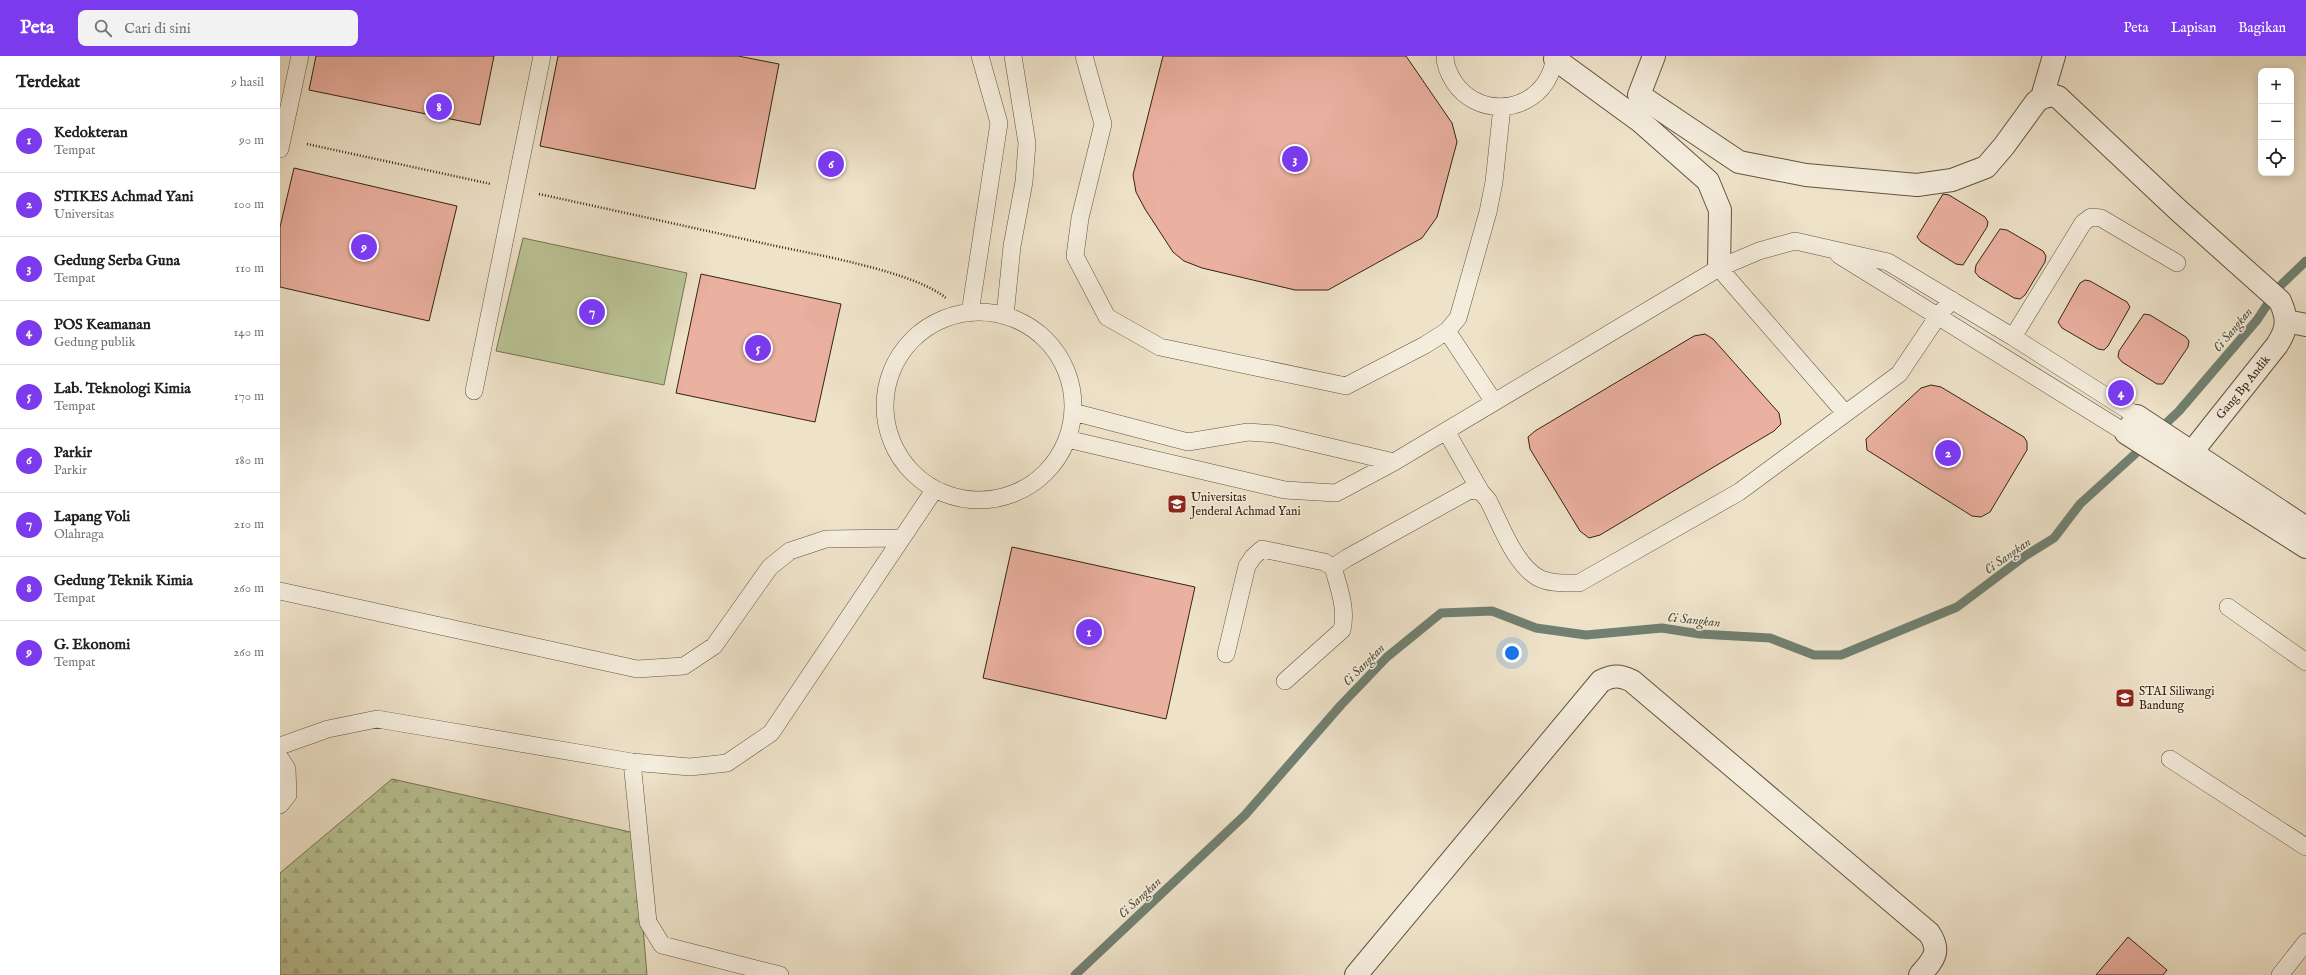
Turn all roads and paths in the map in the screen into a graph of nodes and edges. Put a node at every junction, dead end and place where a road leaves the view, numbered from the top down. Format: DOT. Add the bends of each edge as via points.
graph roads {
  1 [pos="300,56"];
  2 [pos="542,56"];
  3 [pos="980,56"];
  4 [pos="1012,56"];
  5 [pos="1084,56"];
  6 [pos="1445,56"];
  7 [pos="1654,56"];
  8 [pos="2054,56"];
  9 [pos="1554,58"];
  10 [pos="2042,97"];
  11 [pos="1502,108"];
  12 [pos="281,142"];
  13 [pos="515,189"];
  14 [pos="1829,248"];
  15 [pos="2177,263"];
  16 [pos="1719,268"];
  17 [pos="1952,300"];
  18 [pos="2285,309"];
  19 [pos="966,313"];
  20 [pos="1005,316"];
  21 [pos="1938,316"];
  22 [pos="1447,330"];
  23 [pos="2013,337"];
  24 [pos="474,391"];
  25 [pos="1494,402"];
  26 [pos="1073,412"];
  27 [pos="1845,413"];
  28 [pos="2136,428"];
  29 [pos="1446,431"];
  30 [pos="1067,439"];
  31 [pos="2182,457"];
  32 [pos="1394,462"];
  33 [pos="935,489"];
  34 [pos="1481,492"];
  35 [pos="901,538"];
  36 [pos="2305,540"];
  37 [pos="1333,567"];
  38 [pos="280,591"];
  39 [pos="2228,607"];
  40 [pos="1226,654"];
  41 [pos="2306,662"];
  42 [pos="1284,681"];
  43 [pos="280,746"];
  44 [pos="280,758"];
  45 [pos="2170,759"];
  46 [pos="632,762"];
  47 [pos="280,805"];
  48 [pos="2306,847"];
  49 [pos="2306,942"];
  50 [pos="780,975"];
  51 [pos="1356,975"];
  52 [pos="1920,975"];
  53 [pos="2280,975"];
  1 -- 12 [label="lane"];
  2 -- 13 [label="lane"];
  3 -- 19 [label="lane" via="999,123"];
  4 -- 20 [label="lane" via="1027,143"];
  5 -- 22 [label="lane" via="1103,124 1080,218 1075,256 1107,316 1160,347 1346,386 1425,345"];
  6 -- 11 [label="lane" via="1450,75 1458,88 1470,99 1485,106"];
  7 -- 10 [label="street" via="1639,95 1739,162 1806,175 1917,185 1968,175 1986,167"];
  8 -- 10 [label="street"];
  9 -- 11 [label="lane" via="1550,76 1540,90 1515,106"];
  9 -- 16 [label="street" via="1640,121 1708,181 1720,210"];
  10 -- 18 [label="street" via="2058,97"];
  11 -- 22 [label="lane" via="1488,212 1458,318"];
  12 -- 13 [label="path"];
  13 -- 19 [label="path" via="835,259 904,278 941,293"];
  13 -- 24 [label="lane"];
  14 -- 16 [label="lane" via="1795,241 1759,251"];
  14 -- 17 [label="lane" via="1888,262"];
  14 -- 21 [label="lane"];
  15 -- 23 [label="lane" via="2100,218 2091,217 2083,223"];
  16 -- 25 [label="lane"];
  16 -- 27 [label="lane"];
  17 -- 21 [label="lane"];
  17 -- 23 [label="lane"];
  18 -- 31 [label="street, Gang Bp Andik" via="2285,333 2278,345"];
  19 -- 20 [label="lane" via="984,312"];
  19 -- 33 [label="lane" via="941,320 922,330 906,345 887,384 884,405 893,444 904,462 918,477"];
  20 -- 26 [label="lane" via="1025,324 1056,352 1067,371 1072,391"];
  21 -- 27 [label="lane" via="1899,374"];
  21 -- 28 [label="lane"];
  22 -- 25 [label="lane"];
  23 -- 28 [label="lane"];
  25 -- 29 [label="lane"];
  26 -- 30 [label="lane"];
  26 -- 32 [label="lane" via="1188,442 1248,432 1275,434"];
  27 -- 34 [label="lane" via="1739,492 1579,583 1558,583 1537,577 1520,562 1488,500"];
  28 -- 31 [label="street"];
  29 -- 32 [label="lane"];
  29 -- 34 [label="lane"];
  30 -- 32 [label="lane" via="1285,490 1336,493"];
  30 -- 33 [label="lane" via="1049,469 1033,483 1014,493 995,498 974,499 954,496"];
  31 -- 36 [label="street"];
  33 -- 35 [label="lane"];
  34 -- 37 [label="lane" via="1470,490"];
  35 -- 38 [label="lane" via="826,539 790,551 770,567 714,646 684,666 637,669"];
  35 -- 46 [label="lane" via="771,733 727,763 690,768"];
  37 -- 40 [label="lane" via="1324,562 1262,549 1247,566"];
  37 -- 42 [label="lane" via="1344,607 1342,630"];
  39 -- 41 [label="lane"];
  43 -- 46 [label="lane" via="328,729 377,719"];
  44 -- 47 [label="lane" via="286,769 288,795"];
  45 -- 48 [label="lane"];
  46 -- 50 [label="lane" via="648,922 662,945"];
  49 -- 53 [label="lane"];
  51 -- 52 [label="street" via="1601,681 1611,676 1621,676 1632,681 1929,933 1936,949 1934,958"];
}
